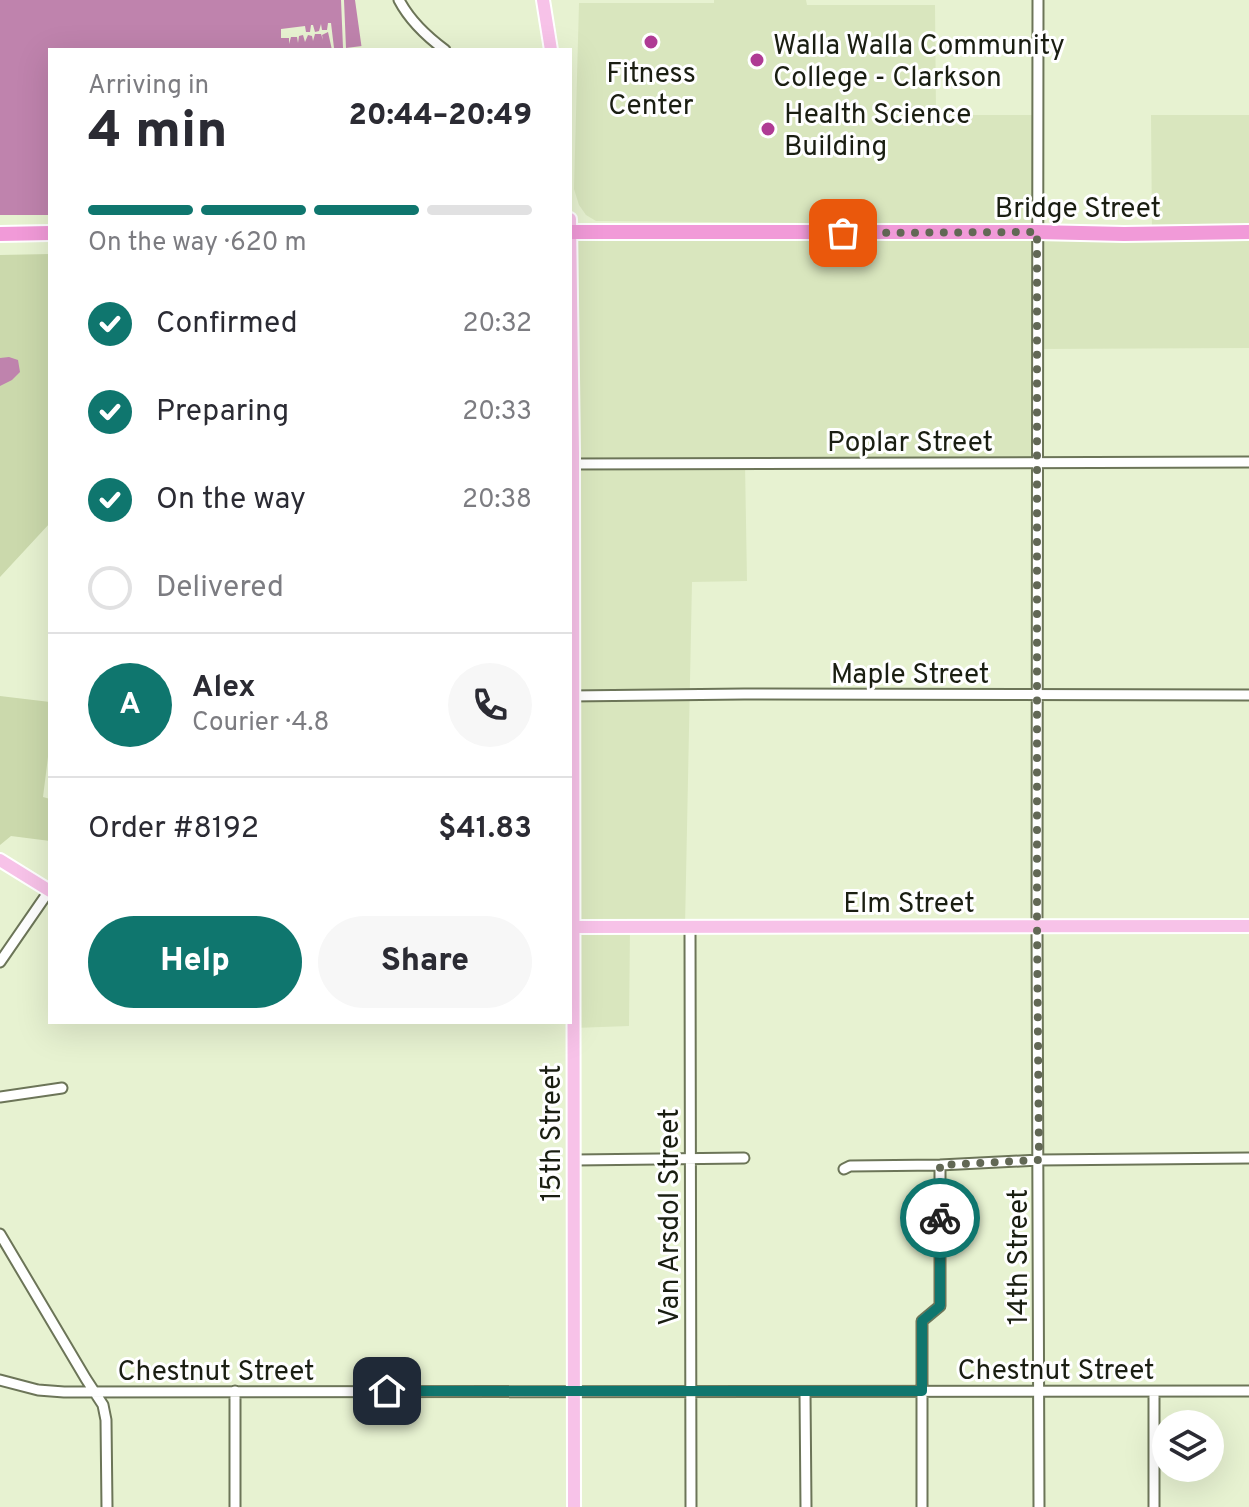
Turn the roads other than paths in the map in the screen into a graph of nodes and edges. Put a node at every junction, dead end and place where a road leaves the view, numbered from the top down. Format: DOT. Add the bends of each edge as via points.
graph roads {
  1 [pos="399,0"];
  2 [pos="543,0"];
  3 [pos="1038,0"];
  4 [pos="442,48"];
  5 [pos="551,48"];
  6 [pos="572,227"];
  7 [pos="1037,232"];
  8 [pos="1249,232"];
  9 [pos="48,233"];
  10 [pos="0,234"];
  11 [pos="1249,462"];
  12 [pos="1038,463"];
  13 [pos="572,464"];
  14 [pos="1249,695"];
  15 [pos="572,696"];
  16 [pos="1038,696"];
  17 [pos="0,860"];
  18 [pos="48,890"];
  19 [pos="48,894"];
  20 [pos="1037,926"];
  21 [pos="1249,926"];
  22 [pos="572,927"];
  23 [pos="690,927"];
  24 [pos="0,962"];
  25 [pos="62,1088"];
  26 [pos="0,1097"];
  27 [pos="691,1158"];
  28 [pos="744,1158"];
  29 [pos="1249,1158"];
  30 [pos="575,1160"];
  31 [pos="1039,1160"];
  32 [pos="940,1165"];
  33 [pos="844,1169"];
  34 [pos="0,1234"];
  35 [pos="0,1378"];
  36 [pos="235,1391"];
  37 [pos="922,1391"];
  38 [pos="1038,1391"];
  39 [pos="1249,1391"];
  40 [pos="95,1392"];
  41 [pos="574,1392"];
  42 [pos="691,1392"];
  43 [pos="805,1392"];
  44 [pos="1154,1392"];
  45 [pos="107,1507"];
  46 [pos="235,1507"];
  47 [pos="574,1507"];
  48 [pos="691,1507"];
  49 [pos="806,1507"];
  50 [pos="922,1507"];
  51 [pos="1039,1507"];
  52 [pos="1154,1507"];
  1 -- 4 [label="street" via="407,15"];
  2 -- 5 [label="main road"];
  3 -- 7 [label="street, 14th Street"];
  6 -- 7 [label="highway, Bridge Street"];
  7 -- 8 [label="highway, Bridge Street"];
  7 -- 12 [label="street, 14th Street"];
  9 -- 10 [label="highway"];
  11 -- 12 [label="street, Poplar Street"];
  12 -- 13 [label="street, Poplar Street"];
  12 -- 16 [label="street, 14th Street"];
  14 -- 16 [label="street, Maple Street"];
  15 -- 16 [label="street, Maple Street"];
  16 -- 20 [label="street, 14th Street"];
  17 -- 18 [label="main road"];
  19 -- 24 [label="street"];
  20 -- 21 [label="main road, Elm Street"];
  20 -- 23 [label="main road, Elm Street"];
  20 -- 31 [label="street, 14th Street"];
  22 -- 23 [label="main road, Elm Street"];
  22 -- 30 [label="main road, 15th Street"];
  23 -- 27 [label="street, Van Arsdol Street"];
  25 -- 26 [label="street"];
  27 -- 28 [label="street"];
  27 -- 30 [label="street"];
  27 -- 42 [label="street, Van Arsdol Street"];
  29 -- 31 [label="street"];
  30 -- 41 [label="main road, 15th Street"];
  31 -- 32 [label="street"];
  31 -- 38 [label="street, 14th Street"];
  32 -- 33 [label="street"];
  32 -- 37 [label="street" via="940,1306 922,1321"];
  34 -- 40 [label="street"];
  35 -- 40 [label="street, Chestnut Street" via="38,1390"];
  36 -- 40 [label="street, Chestnut Street"];
  36 -- 41 [label="street, Chestnut Street"];
  36 -- 46 [label="street"];
  37 -- 38 [label="street, Chestnut Street"];
  37 -- 43 [label="street, Chestnut Street"];
  37 -- 50 [label="street"];
  38 -- 44 [label="street, Chestnut Street"];
  38 -- 51 [label="street, 14th Street"];
  39 -- 44 [label="street, Chestnut Street"];
  40 -- 45 [label="street" via="106,1420"];
  41 -- 42 [label="street, Chestnut Street"];
  41 -- 47 [label="main road, 15th Street"];
  42 -- 43 [label="street, Chestnut Street"];
  42 -- 48 [label="street, Van Arsdol Street"];
  43 -- 49 [label="street"];
  44 -- 52 [label="street"];
}
